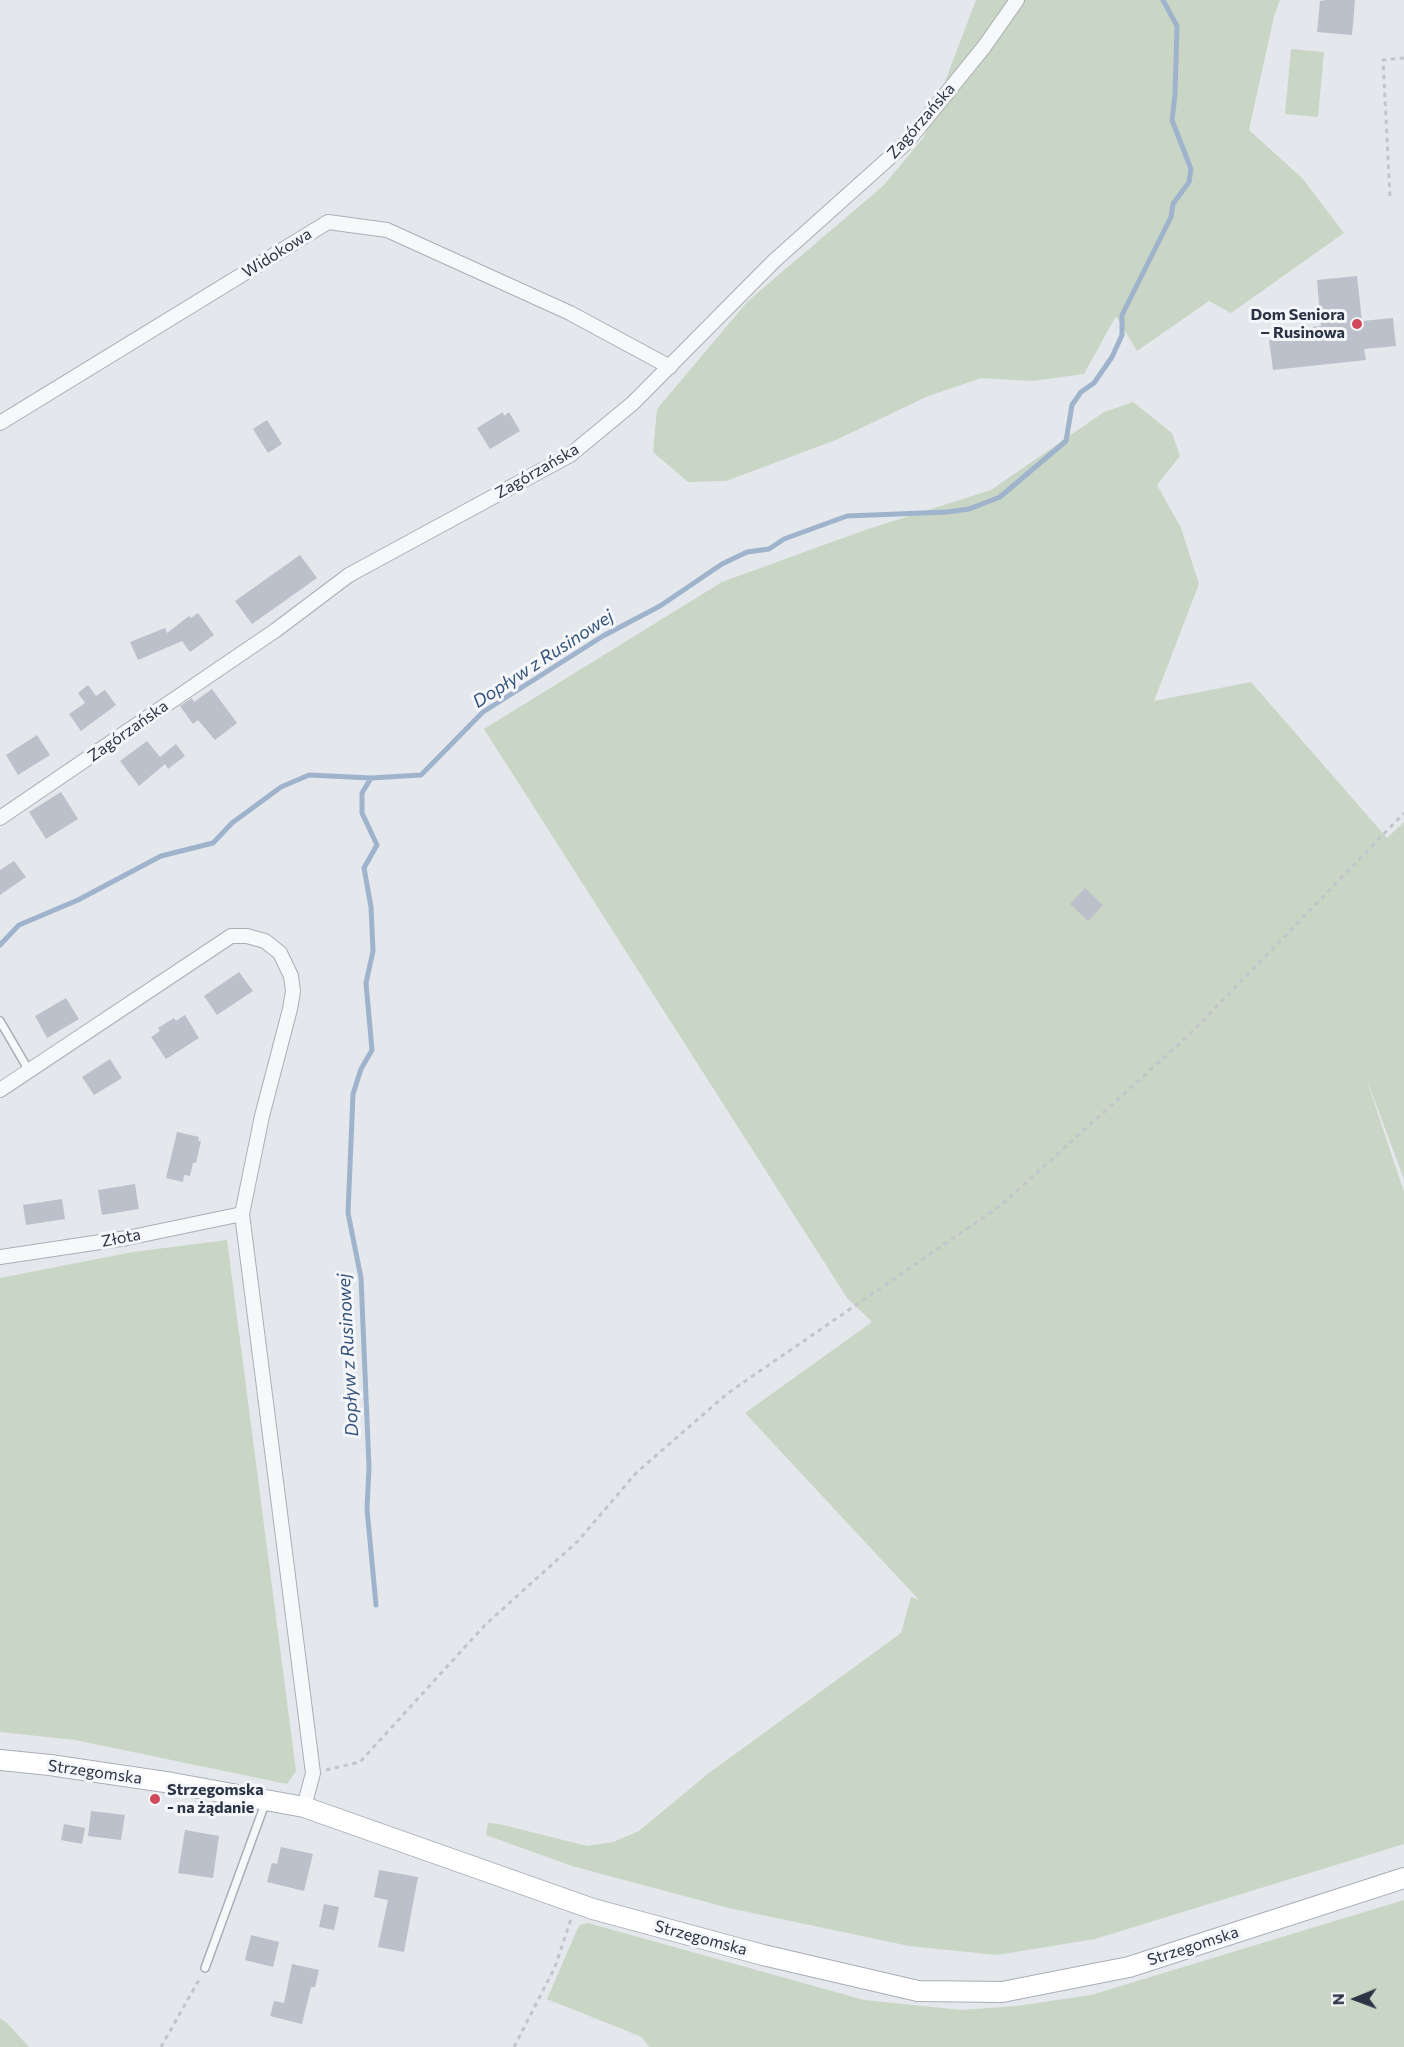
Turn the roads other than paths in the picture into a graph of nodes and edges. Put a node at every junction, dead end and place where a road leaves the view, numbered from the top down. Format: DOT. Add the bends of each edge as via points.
graph roads {
  1 [pos="1017,0"];
  2 [pos="670,367"];
  3 [pos="0,423"];
  4 [pos="0,818"];
  5 [pos="0,1021"];
  6 [pos="28,1069"];
  7 [pos="0,1090"];
  8 [pos="242,1214"];
  9 [pos="0,1257"];
  10 [pos="0,1761"];
  11 [pos="267,1800"];
  12 [pos="304,1807"];
  13 [pos="1404,1878"];
  14 [pos="205,1968"];
  1 -- 2 [label="street, Zagórzańska" via="907,142 774,261"];
  2 -- 3 [label="street, Widokowa" via="570,313 387,230 328,222"];
  2 -- 4 [label="street, Zagórzańska" via="570,455 349,575 276,630"];
  5 -- 6 [label="lane"];
  6 -- 7 [label="street"];
  6 -- 8 [label="street" via="231,936 265,941 280,953 293,991"];
  8 -- 9 [label="street, Złota" via="127,1238"];
  8 -- 12 [label="street" via="313,1773"];
  10 -- 11 [label="main road, Strzegomska" via="72,1768"];
  11 -- 12 [label="main road, Strzegomska"];
  11 -- 14 [label="lane"];
  12 -- 13 [label="main road, Strzegomska" via="576,1903 763,1955 918,1990 1002,1992 1129,1967"];
}
